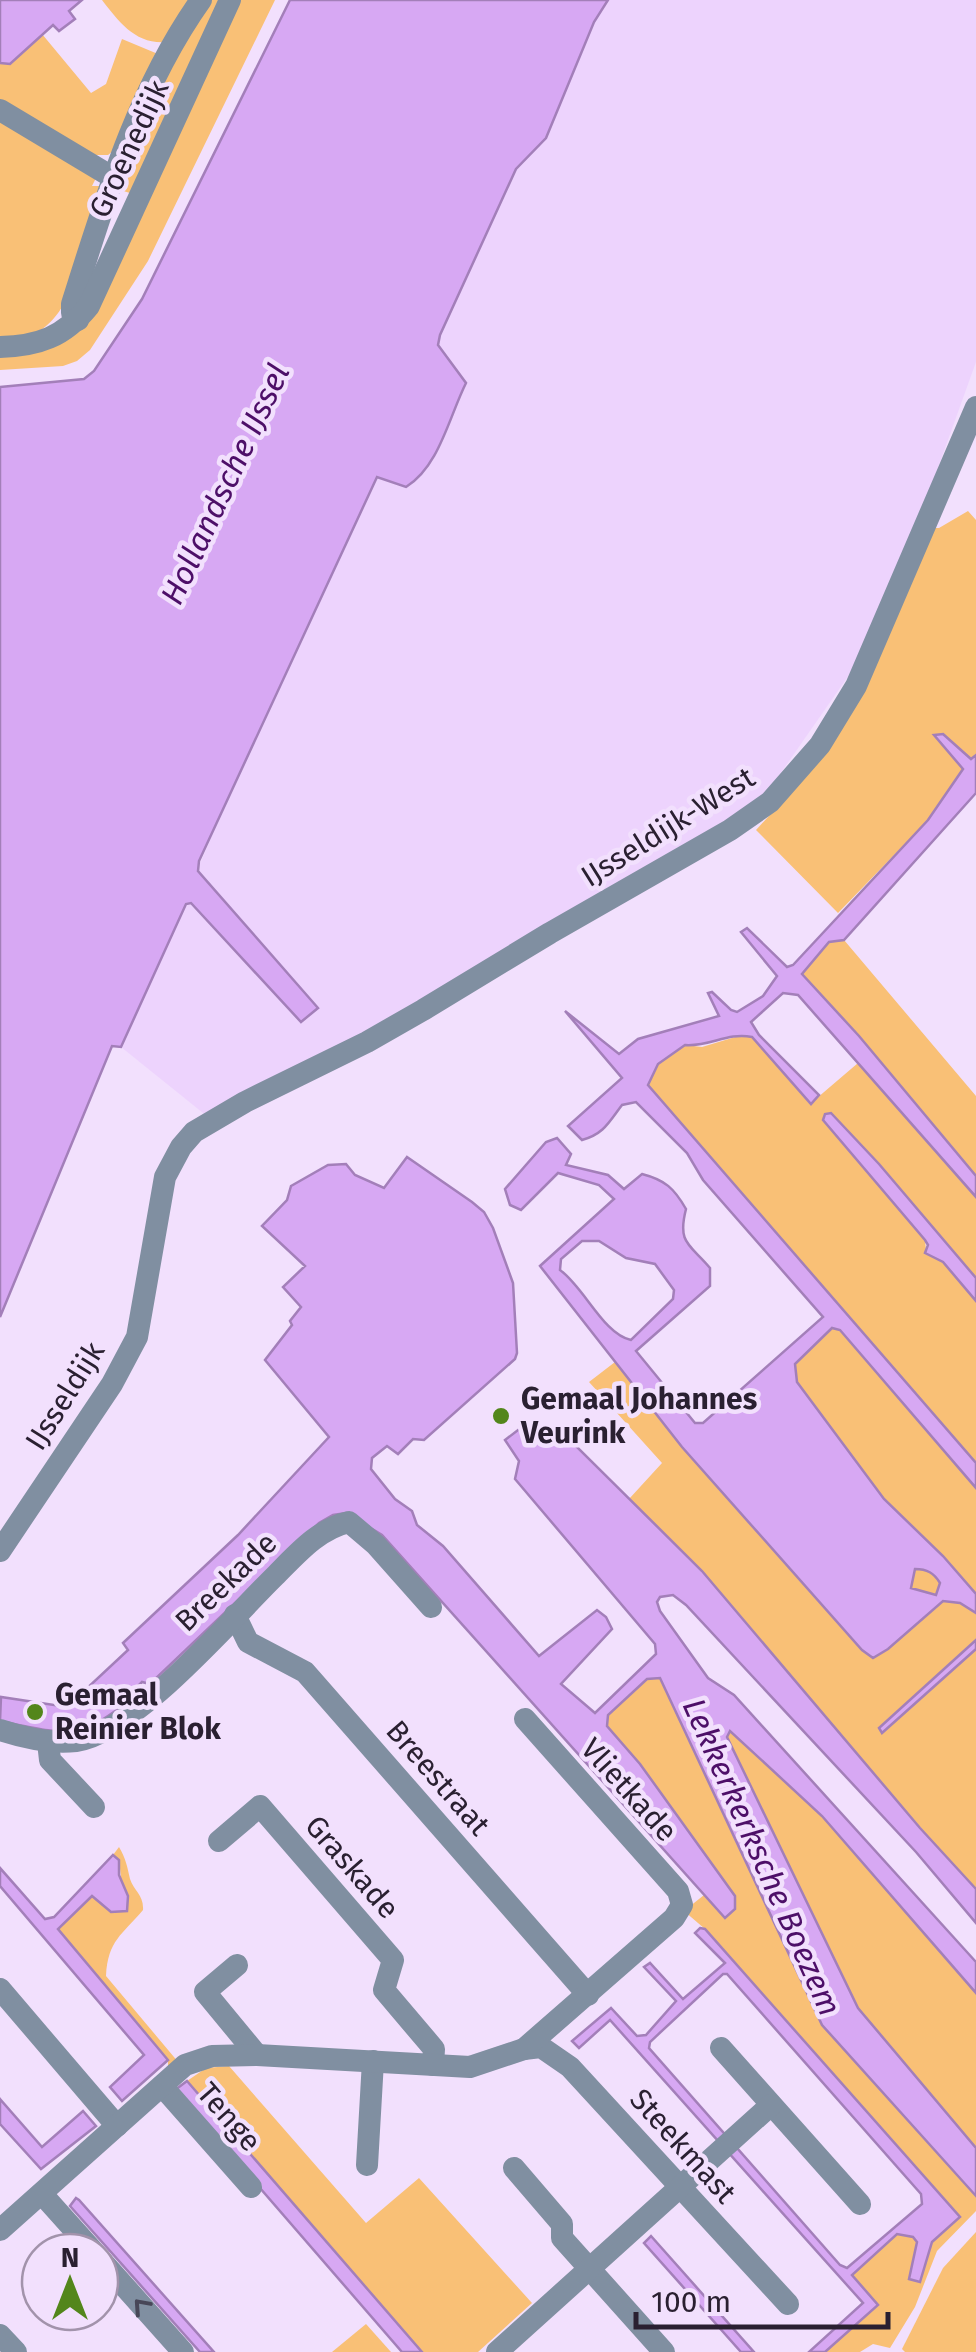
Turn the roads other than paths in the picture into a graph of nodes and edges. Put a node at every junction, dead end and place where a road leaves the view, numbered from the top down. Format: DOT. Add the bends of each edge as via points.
graph roads {
  1 [pos="230,0"];
  2 [pos="199,1"];
  3 [pos="0,110"];
  4 [pos="112,177"];
  5 [pos="78,320"];
  6 [pos="0,347"];
  7 [pos="976,407"];
  8 [pos="181,1147"];
  9 [pos="0,1551"];
  10 [pos="431,1607"];
  11 [pos="235,1615"];
  12 [pos="525,1719"];
  13 [pos="0,1730"];
  14 [pos="48,1742"];
  15 [pos="94,1806"];
  16 [pos="219,1841"];
  17 [pos="237,1965"];
  18 [pos="0,1989"];
  19 [pos="588,1995"];
  20 [pos="721,2048"];
  21 [pos="524,2049"];
  22 [pos="256,2055"];
  23 [pos="373,2061"];
  24 [pos="433,2064"];
  25 [pos="162,2086"];
  26 [pos="771,2106"];
  27 [pos="117,2126"];
  28 [pos="367,2165"];
  29 [pos="514,2168"];
  30 [pos="678,2186"];
  31 [pos="251,2187"];
  32 [pos="42,2194"];
  33 [pos="860,2204"];
  34 [pos="0,2229"];
  35 [pos="76,2232"];
  36 [pos="588,2268"];
  37 [pos="120,2281"];
  38 [pos="788,2304"];
  39 [pos="0,2334"];
  40 [pos="16,2352"];
  41 [pos="183,2352"];
  42 [pos="497,2352"];
  43 [pos="664,2352"];
  1 -- 5 [label="street, Groenedijk"];
  2 -- 4 [label="street, Groenedijk"];
  3 -- 4 [label="street"];
  4 -- 5 [label="street, Groenedijk" via="72,304"];
  5 -- 6 [label="street, Groenedijk" via="32,346"];
  7 -- 8 [label="street, IJsseldijk-West" via="856,686 790,783 730,830 367,1042 245,1102"];
  8 -- 9 [label="street, IJsseldijk" via="166,1177 137,1337"];
  10 -- 11 [label="street, Breekade" via="349,1522 324,1530"];
  11 -- 14 [label="street, Breekade" via="129,1717 94,1736"];
  11 -- 19 [label="street, Breestraat" via="248,1642 305,1672"];
  12 -- 19 [label="street, Vlietkade" via="678,1891 682,1905"];
  13 -- 14 [label="street, Breekade"];
  14 -- 15 [label="street" via="50,1760"];
  16 -- 24 [label="street, Graskade" via="260,1806 393,1960 384,1990 434,2050"];
  17 -- 22 [label="street" via="205,1992"];
  18 -- 27 [label="street"];
  19 -- 21 [label="street"];
  20 -- 26 [label="street"];
  21 -- 24 [label="street" via="470,2066"];
  21 -- 30 [label="street, Steekmast" via="541,2047 570,2067"];
  22 -- 23 [label="street"];
  22 -- 25 [label="street" via="212,2056 185,2066"];
  23 -- 24 [label="street"];
  23 -- 28 [label="street"];
  25 -- 27 [label="street"];
  25 -- 31 [label="street, Tenge"];
  26 -- 30 [label="street"];
  26 -- 33 [label="street"];
  27 -- 32 [label="street"];
  29 -- 36 [label="street" via="562,2224 562,2238"];
  30 -- 36 [label="street"];
  30 -- 38 [label="street, Steekmast"];
  32 -- 34 [label="street"];
  32 -- 35 [label="street"];
  36 -- 42 [label="street"];
  36 -- 43 [label="street"];
  41 -- 37 [label="street, one-way"];
  39 -- 40 [label="street"];
}
